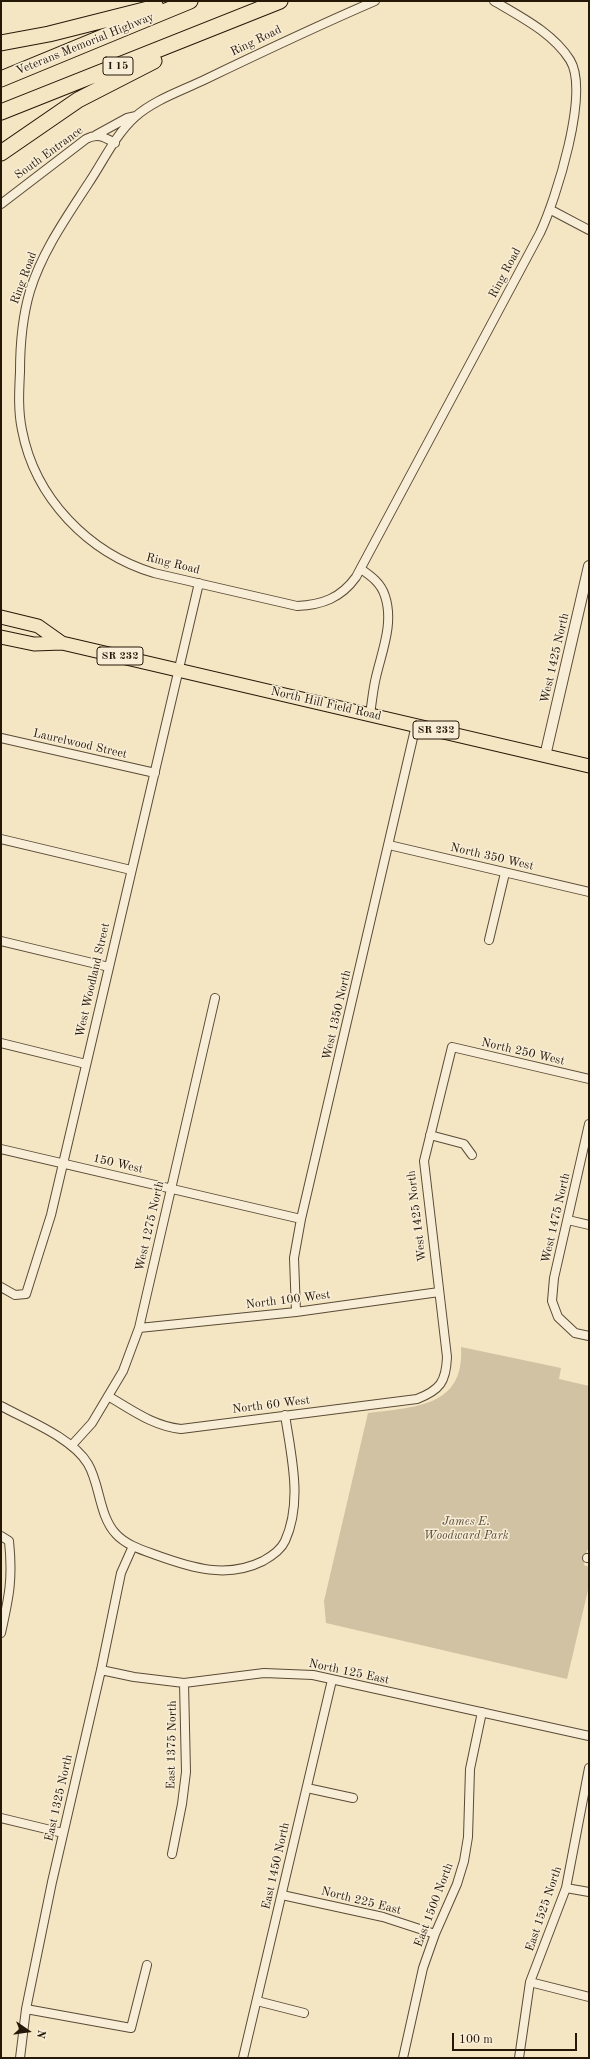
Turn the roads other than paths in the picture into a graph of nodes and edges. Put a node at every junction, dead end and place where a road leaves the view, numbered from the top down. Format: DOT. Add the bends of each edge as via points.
graph roads {
  1 [pos="178,1"];
  2 [pos="190,1"];
  3 [pos="280,1"];
  4 [pos="375,1"];
  5 [pos="494,1"];
  6 [pos="235,19"];
  7 [pos="1,43"];
  8 [pos="1,79"];
  9 [pos="1,112"];
  10 [pos="137,116"];
  11 [pos="96,135"];
  12 [pos="115,143"];
  13 [pos="1,153"];
  14 [pos="1,204"];
  15 [pos="551,210"];
  16 [pos="589,230"];
  17 [pos="589,566"];
  18 [pos="361,569"];
  19 [pos="199,584"];
  20 [pos="1,617"];
  21 [pos="1,638"];
  22 [pos="62,643"];
  23 [pos="178,670"];
  24 [pos="370,714"];
  25 [pos="416,726"];
  26 [pos="1,738"];
  27 [pos="545,756"];
  28 [pos="589,766"];
  29 [pos="155,773"];
  30 [pos="1,839"];
  31 [pos="389,845"];
  32 [pos="131,870"];
  33 [pos="505,873"];
  34 [pos="589,892"];
  35 [pos="489,940"];
  36 [pos="1,941"];
  37 [pos="109,967"];
  38 [pos="215,998"];
  39 [pos="1,1043"];
  40 [pos="452,1047"];
  41 [pos="86,1064"];
  42 [pos="589,1079"];
  43 [pos="589,1124"];
  44 [pos="430,1136"];
  45 [pos="1,1149"];
  46 [pos="472,1155"];
  47 [pos="63,1164"];
  48 [pos="171,1189"];
  49 [pos="301,1219"];
  50 [pos="568,1220"];
  51 [pos="589,1225"];
  52 [pos="1,1287"];
  53 [pos="440,1292"];
  54 [pos="296,1312"];
  55 [pos="139,1328"];
  56 [pos="589,1336"];
  57 [pos="440,1384"];
  58 [pos="108,1396"];
  59 [pos="1,1406"];
  60 [pos="285,1415"];
  61 [pos="72,1445"];
  62 [pos="1,1536"];
  63 [pos="133,1546"];
  64 [pos="1,1633"];
  65 [pos="101,1670"];
  66 [pos="332,1680"];
  67 [pos="184,1683"];
  68 [pos="482,1712"];
  69 [pos="589,1736"];
  70 [pos="589,1768"];
  71 [pos="307,1788"];
  72 [pos="353,1798"];
  73 [pos="586,1799"];
  74 [pos="1,1818"];
  75 [pos="64,1833"];
  76 [pos="172,1854"];
  77 [pos="566,1888"];
  78 [pos="589,1892"];
  79 [pos="282,1895"];
  80 [pos="434,1934"];
  81 [pos="147,1965"];
  82 [pos="530,1982"];
  83 [pos="589,1996"];
  84 [pos="257,2002"];
  85 [pos="26,2009"];
  86 [pos="304,2013"];
  87 [pos="20,2058"];
  88 [pos="243,2058"];
  89 [pos="404,2058"];
  90 [pos="519,2058"];
  1 -- 7 [label="highway" via="49,34"];
  2 -- 8 [label="highway, Veterans Memorial Highway"];
  3 -- 6 [label="highway, I 15"];
  4 -- 10 [label="street, Ring Road" via="160,100"];
  5 -- 15 [label="street, Ring Road" via="554,40 567,54 574,68 578,85 577,102"];
  6 -- 9 [label="highway, I 15"];
  6 -- 13 [label="highway" via="78,100"];
  10 -- 11 [label="street" via="127,118"];
  10 -- 12 [label="street, Ring Road"];
  11 -- 12 [label="street, South Entrance"];
  11 -- 14 [label="street, South Entrance" via="82,142"];
  12 -- 19 [label="street, Ring Road" via="48,249 29,294 23,319 20,359 19,402 22,430 32,463 42,484 60,512 79,532 112,555 132,565"];
  15 -- 16 [label="street"];
  15 -- 18 [label="street, Ring Road"];
  17 -- 27 [label="street, West 1425 North"];
  18 -- 19 [label="street, Ring Road" via="348,587 336,597 310,605 290,605"];
  18 -- 24 [label="street" via="381,588 388,610 386,639"];
  19 -- 23 [label="street, West Woodland Street"];
  20 -- 22 [label="main road, SR 232" via="38,626"];
  21 -- 22 [label="main road, SR 232" via="34,644"];
  22 -- 23 [label="main road, North Hill Field Road / SR 232"];
  23 -- 24 [label="main road, North Hill Field Road / SR 232"];
  23 -- 29 [label="street, West Woodland Street"];
  24 -- 25 [label="main road, North Hill Field Road / SR 232"];
  25 -- 27 [label="main road, North Hill Field Road / SR 232"];
  25 -- 31 [label="street, West 1350 North"];
  26 -- 29 [label="street, Laurelwood Street"];
  27 -- 28 [label="main road, North Hill Field Road / SR 232"];
  29 -- 32 [label="street, West Woodland Street"];
  30 -- 32 [label="street"];
  31 -- 33 [label="street, North 350 West"];
  31 -- 49 [label="street, West 1350 North"];
  32 -- 37 [label="street, West Woodland Street"];
  33 -- 34 [label="street, North 350 West"];
  33 -- 35 [label="street"];
  36 -- 37 [label="street"];
  37 -- 41 [label="street, West Woodland Street"];
  38 -- 48 [label="street, West 1275 North"];
  39 -- 41 [label="street"];
  40 -- 42 [label="street, North 250 West"];
  40 -- 44 [label="street, West 1425 North"];
  41 -- 47 [label="street, West Woodland Street"];
  43 -- 50 [label="street, West 1475 North"];
  44 -- 46 [label="street" via="464,1144"];
  44 -- 53 [label="street, West 1425 North" via="424,1161"];
  45 -- 47 [label="street, 150 West"];
  47 -- 48 [label="street, 150 West"];
  47 -- 52 [label="street, West Woodland Street" via="51,1215 26,1294 15,1295"];
  48 -- 49 [label="street, 150 West"];
  48 -- 55 [label="street, West 1275 North"];
  49 -- 54 [label="street, West 1350 North" via="294,1258"];
  50 -- 51 [label="street"];
  50 -- 56 [label="street, West 1475 North" via="554,1278 552,1301 558,1317 575,1333"];
  53 -- 54 [label="street, North 100 West"];
  53 -- 57 [label="street, West 1425 North" via="447,1357 446,1371"];
  54 -- 55 [label="street, North 100 West"];
  55 -- 58 [label="street, West 1275 North" via="123,1371"];
  57 -- 60 [label="street, North 60 West" via="432,1393 417,1398"];
  58 -- 60 [label="street, North 60 West" via="153,1422 181,1429"];
  58 -- 61 [label="street, West 1275 North" via="92,1423"];
  59 -- 61 [label="street"];
  60 -- 63 [label="street" via="294,1473 293,1508 285,1542 273,1556 251,1566 230,1571 208,1570 182,1564"];
  61 -- 63 [label="street" via="88,1465 103,1509 116,1534"];
  62 -- 64 [label="street" via="9,1541 12,1569 11,1589"];
  63 -- 65 [label="street, East 1325 North" via="121,1573"];
  65 -- 67 [label="street, North 125 East"];
  65 -- 75 [label="street, East 1325 North"];
  66 -- 67 [label="street, North 125 East" via="313,1675 264,1673"];
  66 -- 68 [label="street, North 125 East"];
  66 -- 71 [label="street, East 1450 North"];
  67 -- 76 [label="street, East 1375 North" via="186,1772"];
  68 -- 69 [label="street, North 125 East"];
  68 -- 80 [label="street, East 1500 North" via="470,1770 468,1837 464,1861 457,1884"];
  70 -- 73 [label="street, East 1525 North"];
  71 -- 72 [label="street"];
  71 -- 79 [label="street, East 1450 North"];
  73 -- 77 [label="street, East 1525 North"];
  74 -- 75 [label="street"];
  75 -- 85 [label="street, East 1325 North"];
  77 -- 78 [label="street"];
  77 -- 82 [label="street, East 1525 North"];
  79 -- 80 [label="street, North 225 East" via="383,1917"];
  79 -- 84 [label="street, East 1450 North"];
  80 -- 89 [label="street, East 1500 North" via="423,1968"];
  81 -- 85 [label="street" via="131,2028"];
  82 -- 83 [label="street"];
  82 -- 90 [label="street, East 1525 North"];
  84 -- 86 [label="street"];
  84 -- 88 [label="street, East 1450 North"];
  85 -- 87 [label="street, East 1325 North"];
}
